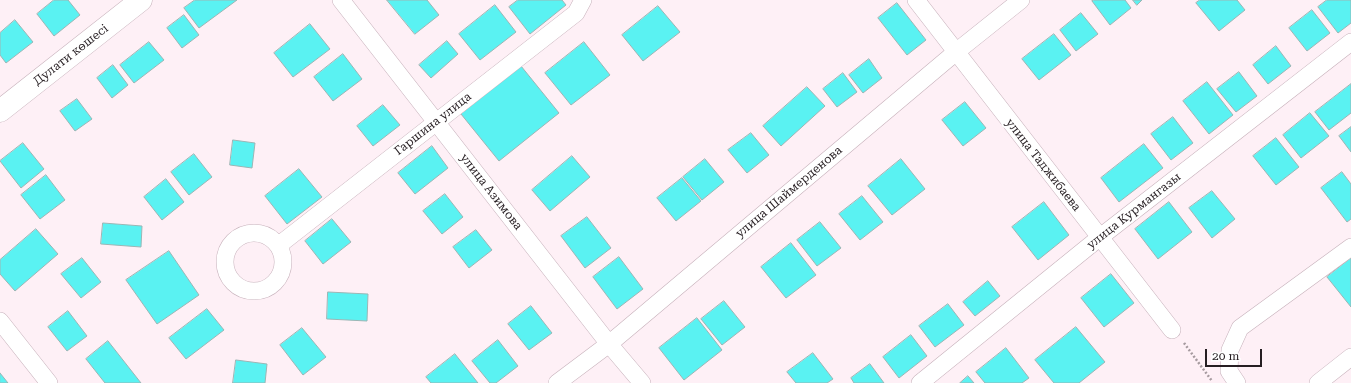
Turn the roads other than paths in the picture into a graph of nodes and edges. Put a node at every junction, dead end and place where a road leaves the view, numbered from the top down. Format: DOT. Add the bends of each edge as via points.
graph roads {
  1 [pos="141,0"];
  2 [pos="340,0"];
  3 [pos="583,0"];
  4 [pos="916,0"];
  5 [pos="1021,0"];
  6 [pos="1351,42"];
  7 [pos="956,52"];
  8 [pos="0,111"];
  9 [pos="436,121"];
  10 [pos="1099,238"];
  11 [pos="279,245"];
  12 [pos="1351,247"];
  13 [pos="0,321"];
  14 [pos="1172,330"];
  15 [pos="609,344"];
  16 [pos="1351,357"];
  17 [pos="49,383"];
  18 [pos="557,383"];
  19 [pos="642,383"];
  20 [pos="920,383"];
  21 [pos="1238,383"];
  22 [pos="1318,383"];
  1 -- 8 [label="main road, Дулати көшесі"];
  2 -- 9 [label="street, улица Азимова"];
  3 -- 9 [label="street, Гаршина улица" via="576,13"];
  4 -- 7 [label="street, улица Таджибаева"];
  5 -- 7 [label="street, улица Шаймерденова"];
  6 -- 10 [label="street, улица Курмангазы"];
  7 -- 10 [label="street, улица Таджибаева"];
  7 -- 15 [label="street, улица Шаймерденова"];
  9 -- 11 [label="street, Гаршина улица"];
  9 -- 15 [label="street, улица Азимова"];
  10 -- 14 [label="street, улица Таджибаева"];
  10 -- 20 [label="street, улица Курмангазы"];
  12 -- 21 [label="street" via="1240,328 1230,350 1229,371"];
  13 -- 17 [label="street"];
  15 -- 18 [label="street, улица Шаймерденова"];
  15 -- 19 [label="street, улица Азимова"];
  16 -- 22 [label="street"];
}
